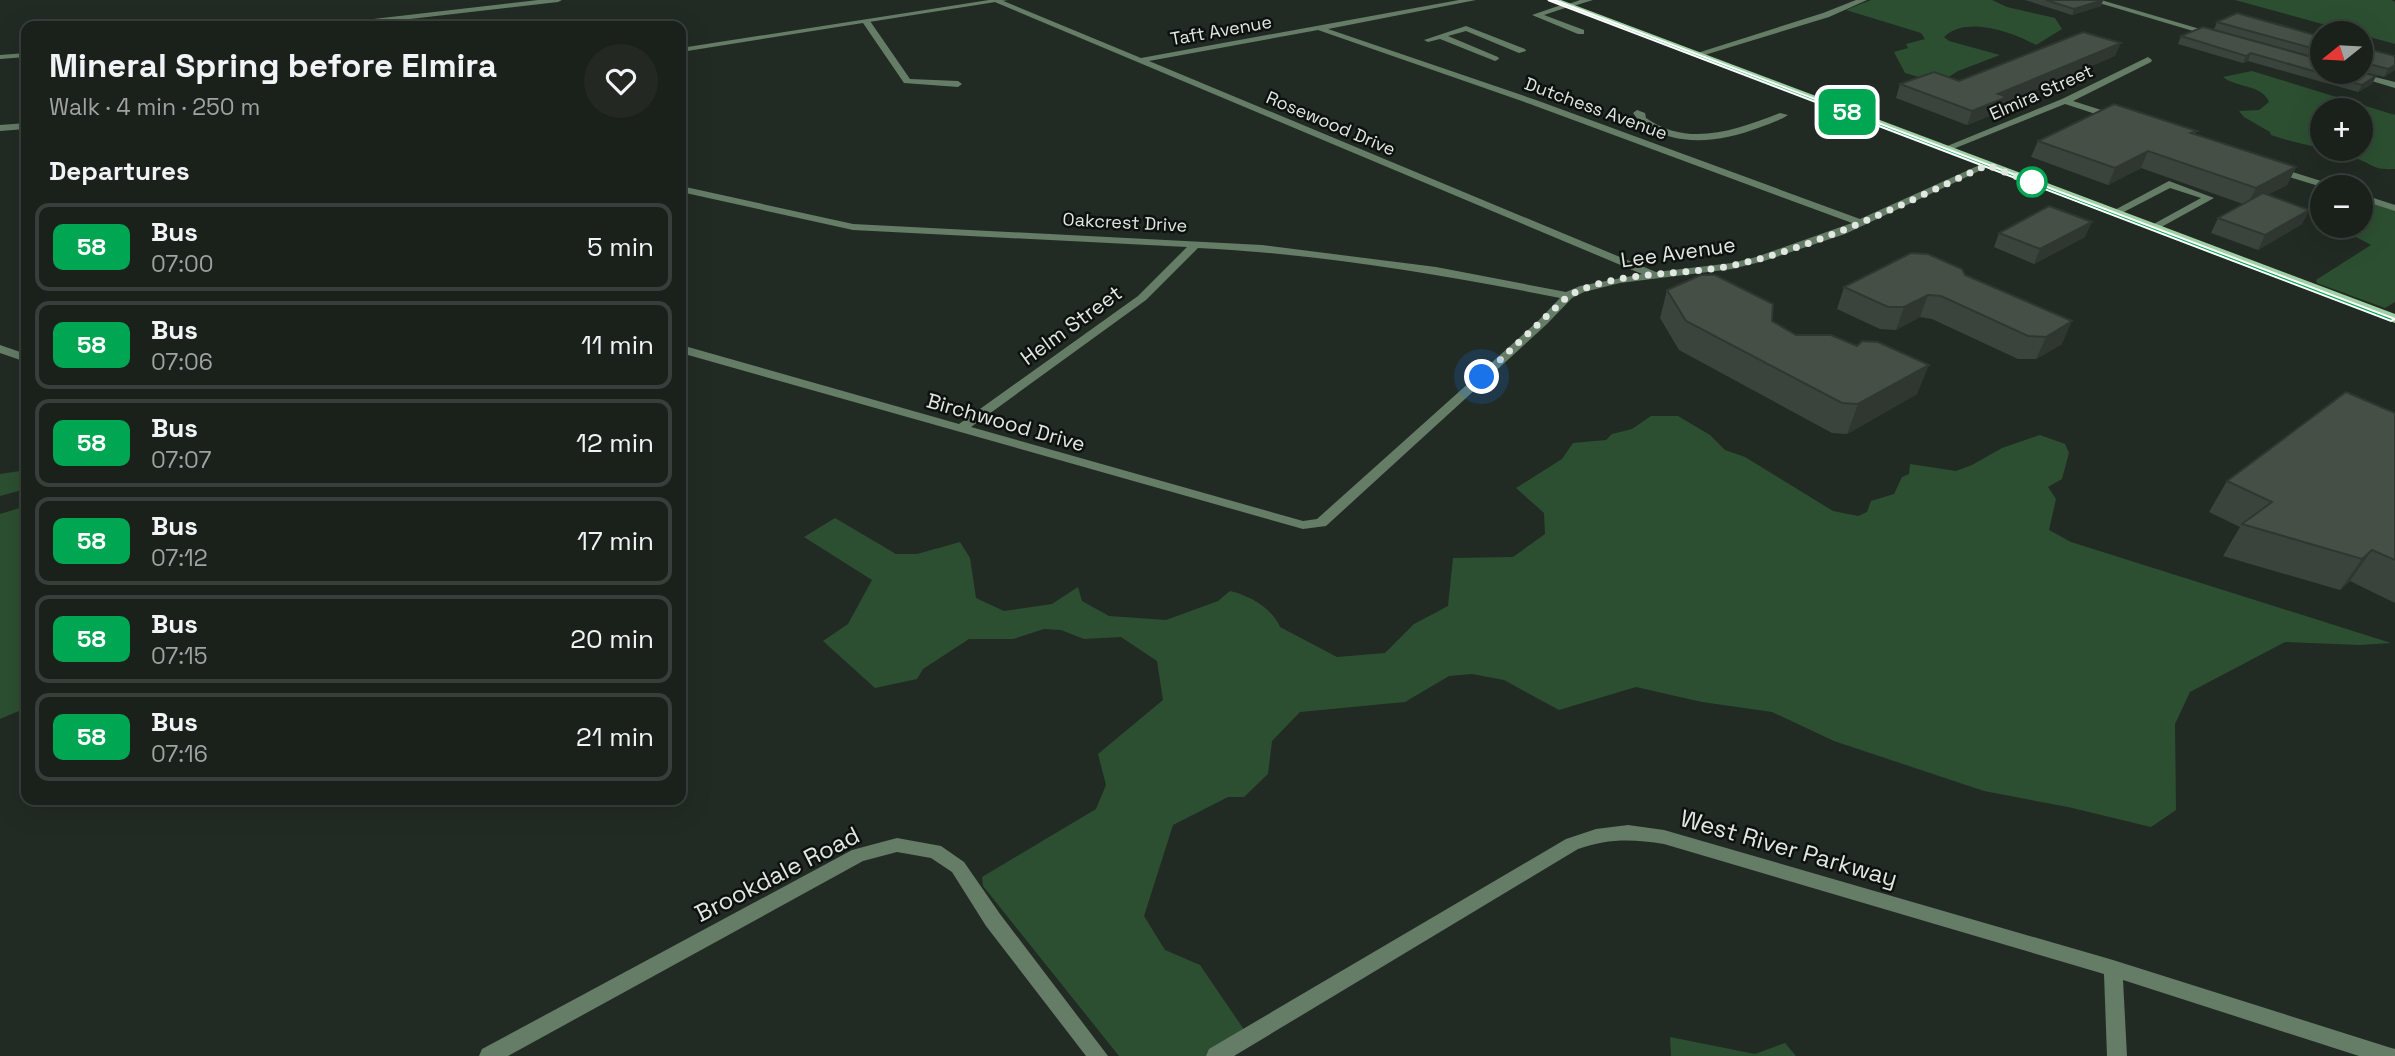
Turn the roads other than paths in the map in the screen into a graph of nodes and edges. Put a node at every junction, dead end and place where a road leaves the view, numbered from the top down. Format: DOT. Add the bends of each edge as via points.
graph roads {
  1 [pos="558,0"];
  2 [pos="998,0"];
  3 [pos="1472,0"];
  4 [pos="1552,0"];
  5 [pos="1589,0"];
  6 [pos="1863,0"];
  7 [pos="2093,0"];
  8 [pos="1567,6"];
  9 [pos="374,21"];
  10 [pos="867,23"];
  11 [pos="1319,28"];
  12 [pos="1580,32"];
  13 [pos="1440,36"];
  14 [pos="2223,37"];
  15 [pos="1428,40"];
  16 [pos="686,49"];
  17 [pos="1522,51"];
  18 [pos="21,55"];
  19 [pos="1695,55"];
  20 [pos="0,57"];
  21 [pos="1495,59"];
  22 [pos="2148,60"];
  23 [pos="1142,61"];
  24 [pos="2373,79"];
  25 [pos="958,84"];
  26 [pos="2395,85"];
  27 [pos="2065,101"];
  28 [pos="1637,113"];
  29 [pos="1783,115"];
  30 [pos="2126,121"];
  31 [pos="21,126"];
  32 [pos="0,128"];
  33 [pos="1945,149"];
  34 [pos="1987,165"];
  35 [pos="2265,166"];
  36 [pos="2310,180"];
  37 [pos="686,190"];
  38 [pos="2373,201"];
  39 [pos="2395,208"];
  40 [pos="2114,213"];
  41 [pos="1861,223"];
  42 [pos="2154,228"];
  43 [pos="1196,244"];
  44 [pos="1653,275"];
  45 [pos="1568,296"];
  46 [pos="2395,319"];
  47 [pos="0,349"];
  48 [pos="686,350"];
  49 [pos="21,356"];
  50 [pos="960,429"];
  51 [pos="1321,523"];
  52 [pos="2113,968"];
  53 [pos="489,1056"];
  54 [pos="1098,1056"];
  55 [pos="1216,1056"];
  56 [pos="2117,1056"];
  57 [pos="2388,1056"];
  1 -- 9 [label="street"];
  2 -- 10 [label="street"];
  2 -- 23 [label="street, Rosewood Drive"];
  3 -- 11 [label="street, Taft Avenue"];
  4 -- 8 [label="main road"];
  5 -- 8 [label="street"];
  6 -- 19 [label="street"];
  7 -- 14 [label="street"];
  8 -- 12 [label="street" via="1536,15"];
  8 -- 19 [label="main road"];
  10 -- 16 [label="street"];
  10 -- 25 [label="street" via="907,81"];
  11 -- 23 [label="street, Taft Avenue"];
  11 -- 41 [label="street, Dutchess Avenue"];
  13 -- 15 [label="street"];
  13 -- 17 [label="street" via="1466,28"];
  13 -- 21 [label="street"];
  18 -- 20 [label="street"];
  19 -- 33 [label="main road"];
  22 -- 27 [label="street, Elmira Street"];
  23 -- 44 [label="street, Rosewood Drive"];
  24 -- 26 [label="street"];
  27 -- 30 [label="street"];
  27 -- 33 [label="street, Elmira Street"];
  28 -- 29 [label="street" via="1644,122 1677,136 1699,139 1718,139"];
  31 -- 32 [label="street"];
  33 -- 34 [label="main road"];
  34 -- 40 [label="main road"];
  34 -- 41 [label="street, Lee Avenue"];
  35 -- 36 [label="street"];
  37 -- 43 [label="street, Oakcrest Drive" via="853,227"];
  38 -- 39 [label="street"];
  40 -- 42 [label="main road"];
  40 -- 42 [label="street" via="2169,184 2209,198"];
  41 -- 44 [label="street, Lee Avenue" via="1732,266"];
  42 -- 46 [label="main road"];
  43 -- 45 [label="street, Oakcrest Drive" via="1436,270"];
  43 -- 50 [label="street, Helm Street" via="1142,298"];
  44 -- 45 [label="street, Lee Avenue" via="1590,286"];
  45 -- 51 [label="street, Lee Avenue"];
  47 -- 49 [label="street"];
  48 -- 50 [label="street, Birchwood Drive"];
  50 -- 51 [label="street, Birchwood Drive" via="1303,525"];
  52 -- 55 [label="street, West River Parkway" via="1664,837 1630,831 1600,833 1572,844"];
  52 -- 56 [label="street"];
  52 -- 57 [label="street, West River Parkway"];
  53 -- 54 [label="street, Brookdale Road" via="858,855 897,845 935,850 958,867"];
}
